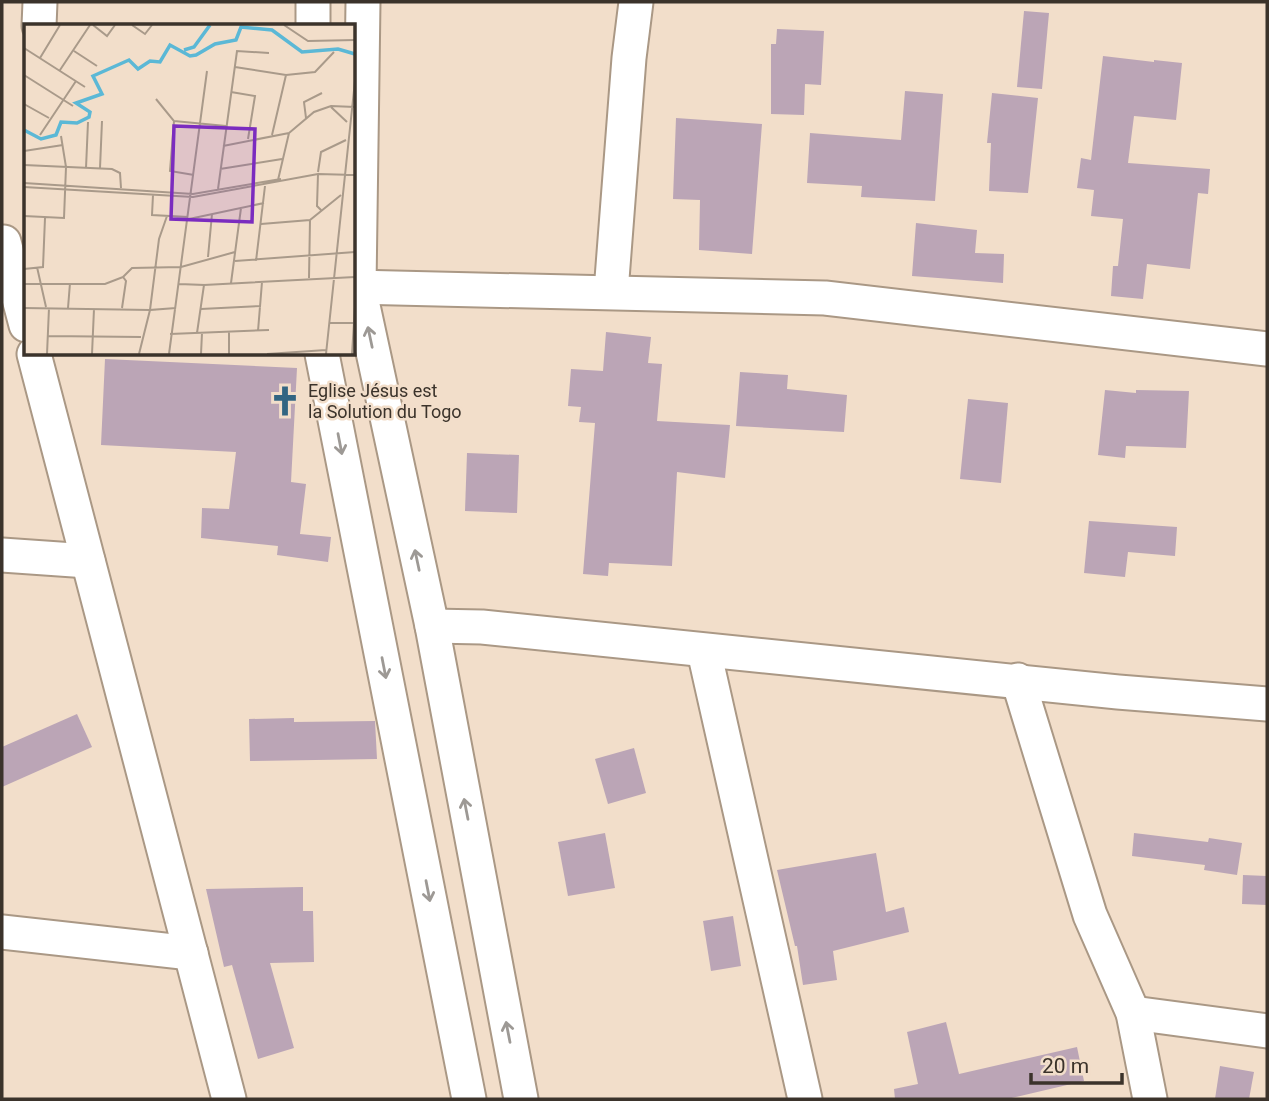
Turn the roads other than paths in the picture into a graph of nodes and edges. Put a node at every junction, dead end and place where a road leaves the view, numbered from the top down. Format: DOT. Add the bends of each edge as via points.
graph roads {
  1 [pos="40,2"];
  2 [pos="313,2"];
  3 [pos="363,2"];
  4 [pos="636,2"];
  5 [pos="39,24"];
  6 [pos="313,24"];
  7 [pos="11,240"];
  8 [pos="356,287"];
  9 [pos="611,292"];
  10 [pos="24,314"];
  11 [pos="1267,349"];
  12 [pos="34,355"];
  13 [pos="322,355"];
  14 [pos="2,555"];
  15 [pos="88,561"];
  16 [pos="432,626"];
  17 [pos="704,651"];
  18 [pos="1018,680"];
  19 [pos="1267,704"];
  20 [pos="2,932"];
  21 [pos="191,953"];
  22 [pos="1133,1013"];
  23 [pos="1267,1031"];
  24 [pos="229,1099"];
  25 [pos="469,1099"];
  26 [pos="521,1099"];
  27 [pos="805,1099"];
  28 [pos="1150,1099"];
  1 -- 5 [label="street"];
  2 -- 6 [label="street"];
  3 -- 8 [label="street"];
  4 -- 9 [label="street"];
  7 -- 10 [label="street"];
  8 -- 9 [label="street"];
  16 -- 8 [label="street, one-way"];
  9 -- 11 [label="street" via="825,298"];
  12 -- 15 [label="street"];
  13 -- 25 [label="street, one-way"];
  14 -- 15 [label="street"];
  15 -- 21 [label="street"];
  16 -- 17 [label="street" via="482,627"];
  26 -- 16 [label="street, one-way"];
  17 -- 18 [label="street"];
  17 -- 27 [label="street"];
  18 -- 19 [label="street"];
  18 -- 22 [label="street" via="1090,915"];
  20 -- 21 [label="street"];
  21 -- 24 [label="street"];
  22 -- 23 [label="street"];
  22 -- 28 [label="street"];
}
